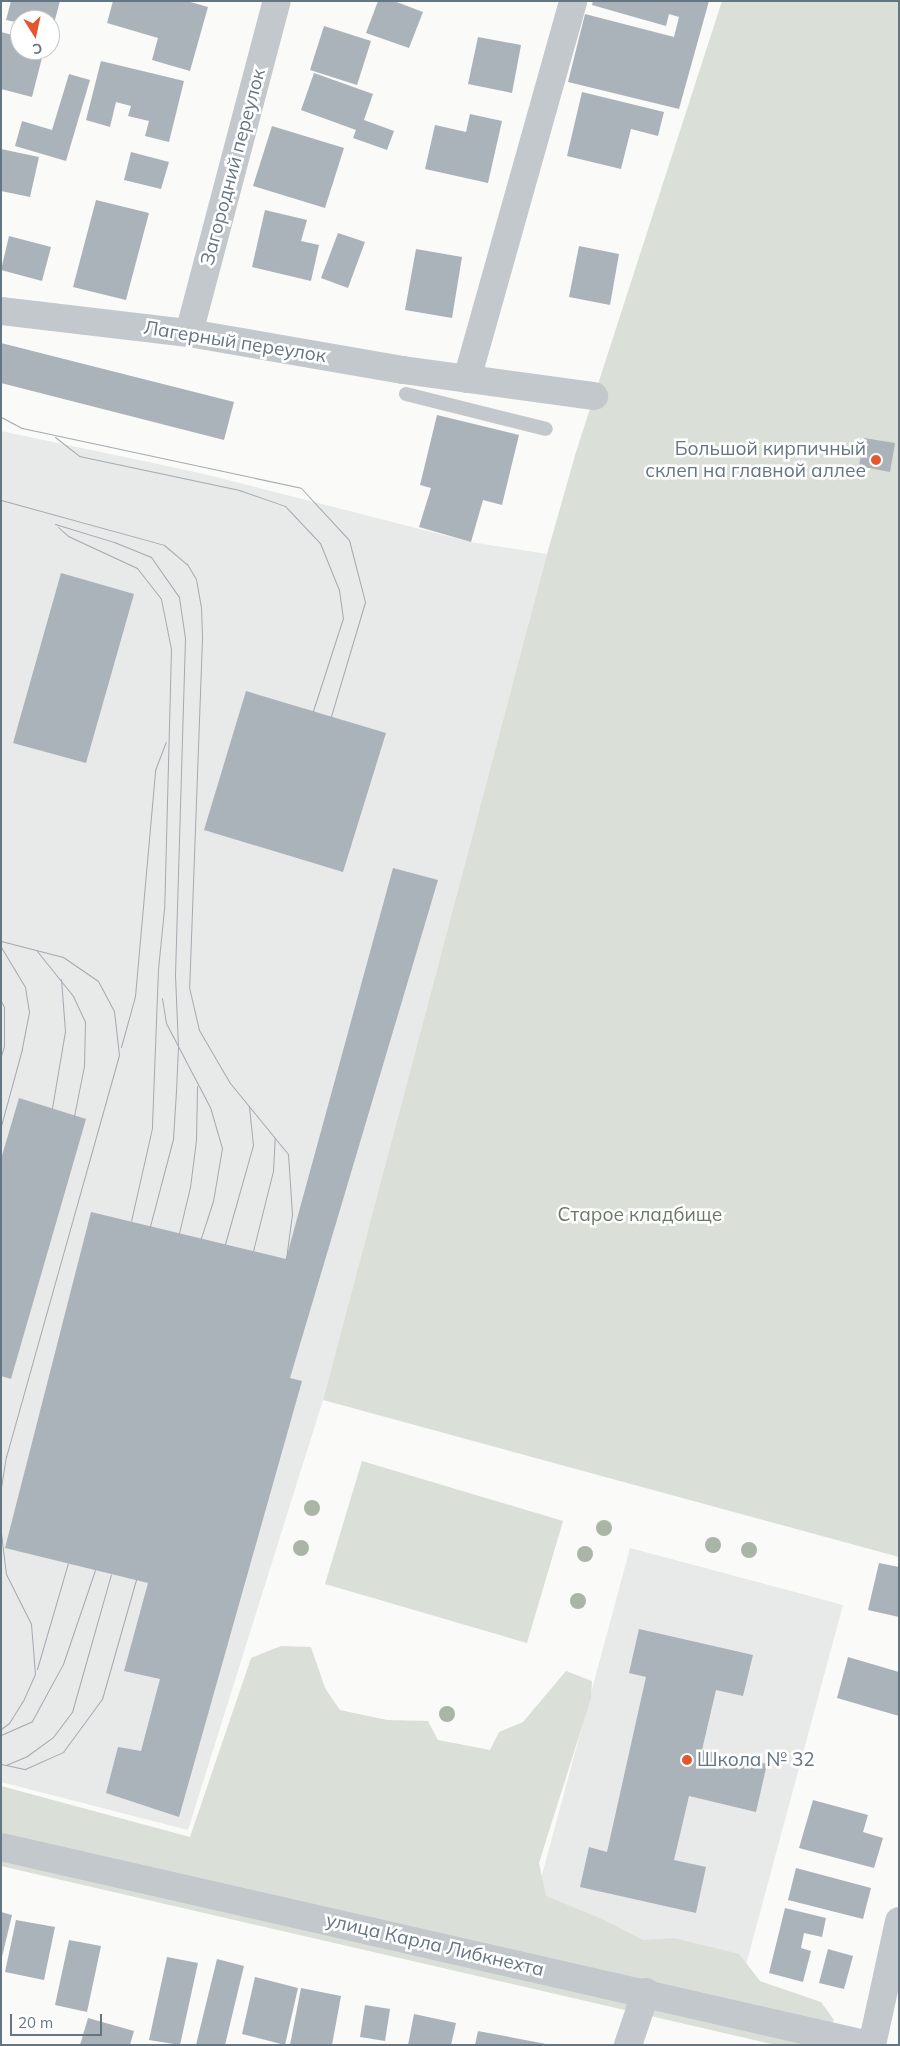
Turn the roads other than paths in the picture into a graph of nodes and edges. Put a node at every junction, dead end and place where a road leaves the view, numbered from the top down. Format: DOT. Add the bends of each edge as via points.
graph roads {
  1 [pos="277,1"];
  2 [pos="572,1"];
  3 [pos="1,311"];
  4 [pos="189,333"];
  5 [pos="467,379"];
  6 [pos="406,394"];
  7 [pos="594,396"];
  8 [pos="546,429"];
  9 [pos="1,1847"];
  10 [pos="899,1921"];
  11 [pos="646,1992"];
  12 [pos="628,2045"];
  13 [pos="871,2045"];
  1 -- 4 [label="street, Загородний переулок"];
  2 -- 5 [label="street"];
  3 -- 4 [label="street, Лагерный переулок"];
  4 -- 5 [label="street, Лагерный переулок"];
  5 -- 7 [label="street, Лагерный переулок"];
  6 -- 8 [label="lane"];
  9 -- 11 [label="street, улица Карла Либкнехта"];
  10 -- 13 [label="street"];
  11 -- 12 [label="street"];
  11 -- 13 [label="street, улица Карла Либкнехта"];
}
